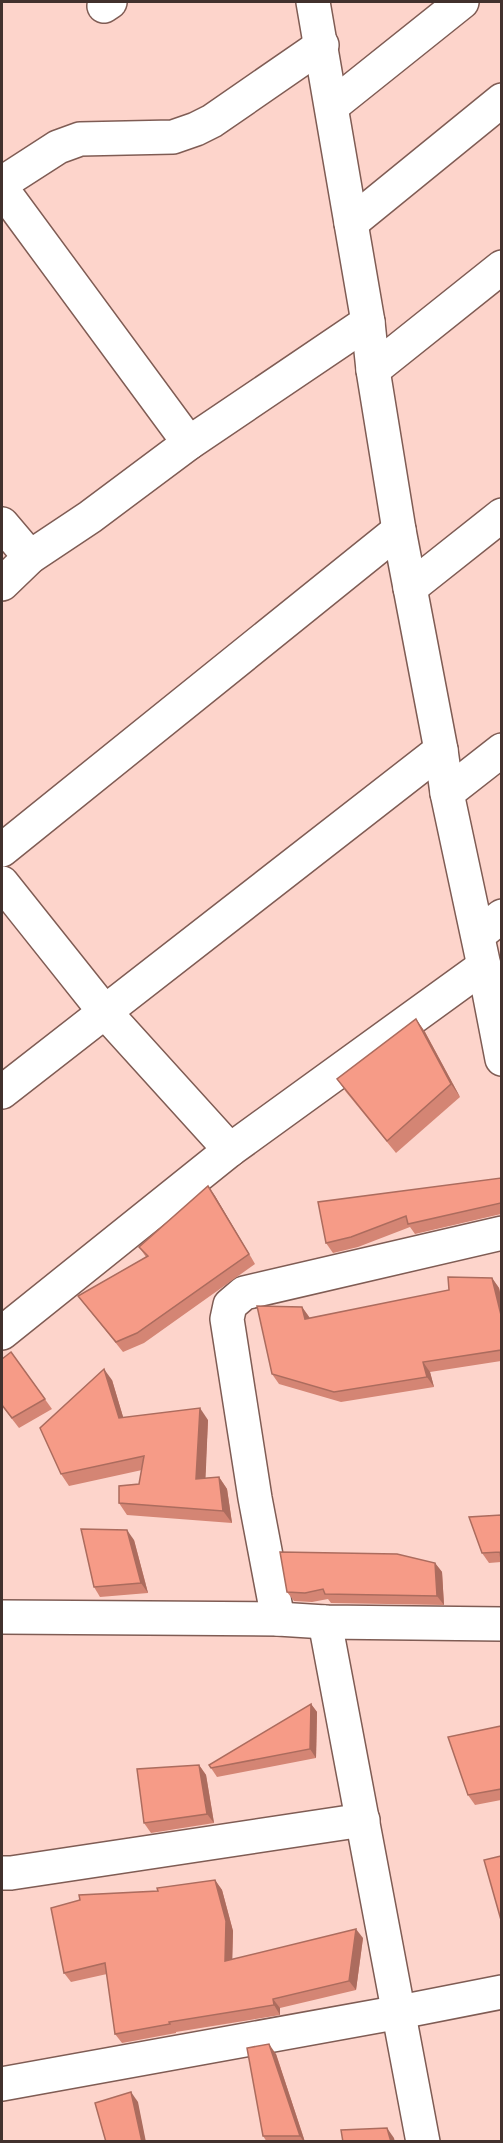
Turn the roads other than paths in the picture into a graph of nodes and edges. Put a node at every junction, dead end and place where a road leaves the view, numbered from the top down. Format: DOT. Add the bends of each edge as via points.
graph roads {
  1 [pos="313,2"];
  2 [pos="462,2"];
  3 [pos="322,45"];
  4 [pos="501,100"];
  5 [pos="332,106"];
  6 [pos="2,183"];
  7 [pos="2,189"];
  8 [pos="351,224"];
  9 [pos="501,267"];
  10 [pos="368,322"];
  11 [pos="373,370"];
  12 [pos="189,443"];
  13 [pos="501,515"];
  14 [pos="2,524"];
  15 [pos="399,530"];
  16 [pos="30,557"];
  17 [pos="2,584"];
  18 [pos="411,588"];
  19 [pos="441,750"];
  20 [pos="501,750"];
  21 [pos="447,793"];
  22 [pos="2,850"];
  23 [pos="2,883"];
  24 [pos="488,939"];
  25 [pos="104,1011"];
  26 [pos="501,1059"];
  27 [pos="2,1092"];
  28 [pos="230,1150"];
  29 [pos="501,1233"];
  30 [pos="2,1333"];
  31 [pos="2,1617"];
  32 [pos="278,1619"];
  33 [pos="325,1622"];
  34 [pos="501,1624"];
  35 [pos="363,1820"];
  36 [pos="2,1873"];
  37 [pos="501,1992"];
  38 [pos="400,2012"];
  39 [pos="2,2084"];
  40 [pos="423,2142"];
  1 -- 3 [label="street"];
  2 -- 5 [label="street"];
  3 -- 5 [label="street"];
  3 -- 6 [label="street" via="196,129 173,136 81,139 58,147"];
  4 -- 8 [label="street"];
  5 -- 8 [label="street"];
  7 -- 12 [label="street"];
  8 -- 10 [label="street"];
  9 -- 11 [label="street"];
  10 -- 11 [label="street"];
  10 -- 12 [label="street"];
  11 -- 15 [label="street"];
  12 -- 16 [label="street"];
  13 -- 18 [label="street"];
  14 -- 16 [label="street"];
  15 -- 18 [label="street"];
  15 -- 22 [label="street"];
  16 -- 17 [label="street"];
  18 -- 19 [label="street"];
  19 -- 21 [label="street"];
  19 -- 25 [label="street"];
  20 -- 21 [label="street"];
  21 -- 24 [label="street"];
  23 -- 25 [label="street"];
  24 -- 26 [label="street"];
  24 -- 28 [label="street"];
  25 -- 27 [label="street"];
  25 -- 28 [label="street"];
  28 -- 30 [label="street"];
  29 -- 32 [label="street" via="244,1293 231,1305 227,1319"];
  31 -- 32 [label="street"];
  32 -- 33 [label="street"];
  33 -- 34 [label="street"];
  33 -- 35 [label="street"];
  35 -- 36 [label="street"];
  35 -- 38 [label="street"];
  37 -- 38 [label="street"];
  38 -- 39 [label="street"];
  38 -- 40 [label="street"];
}
